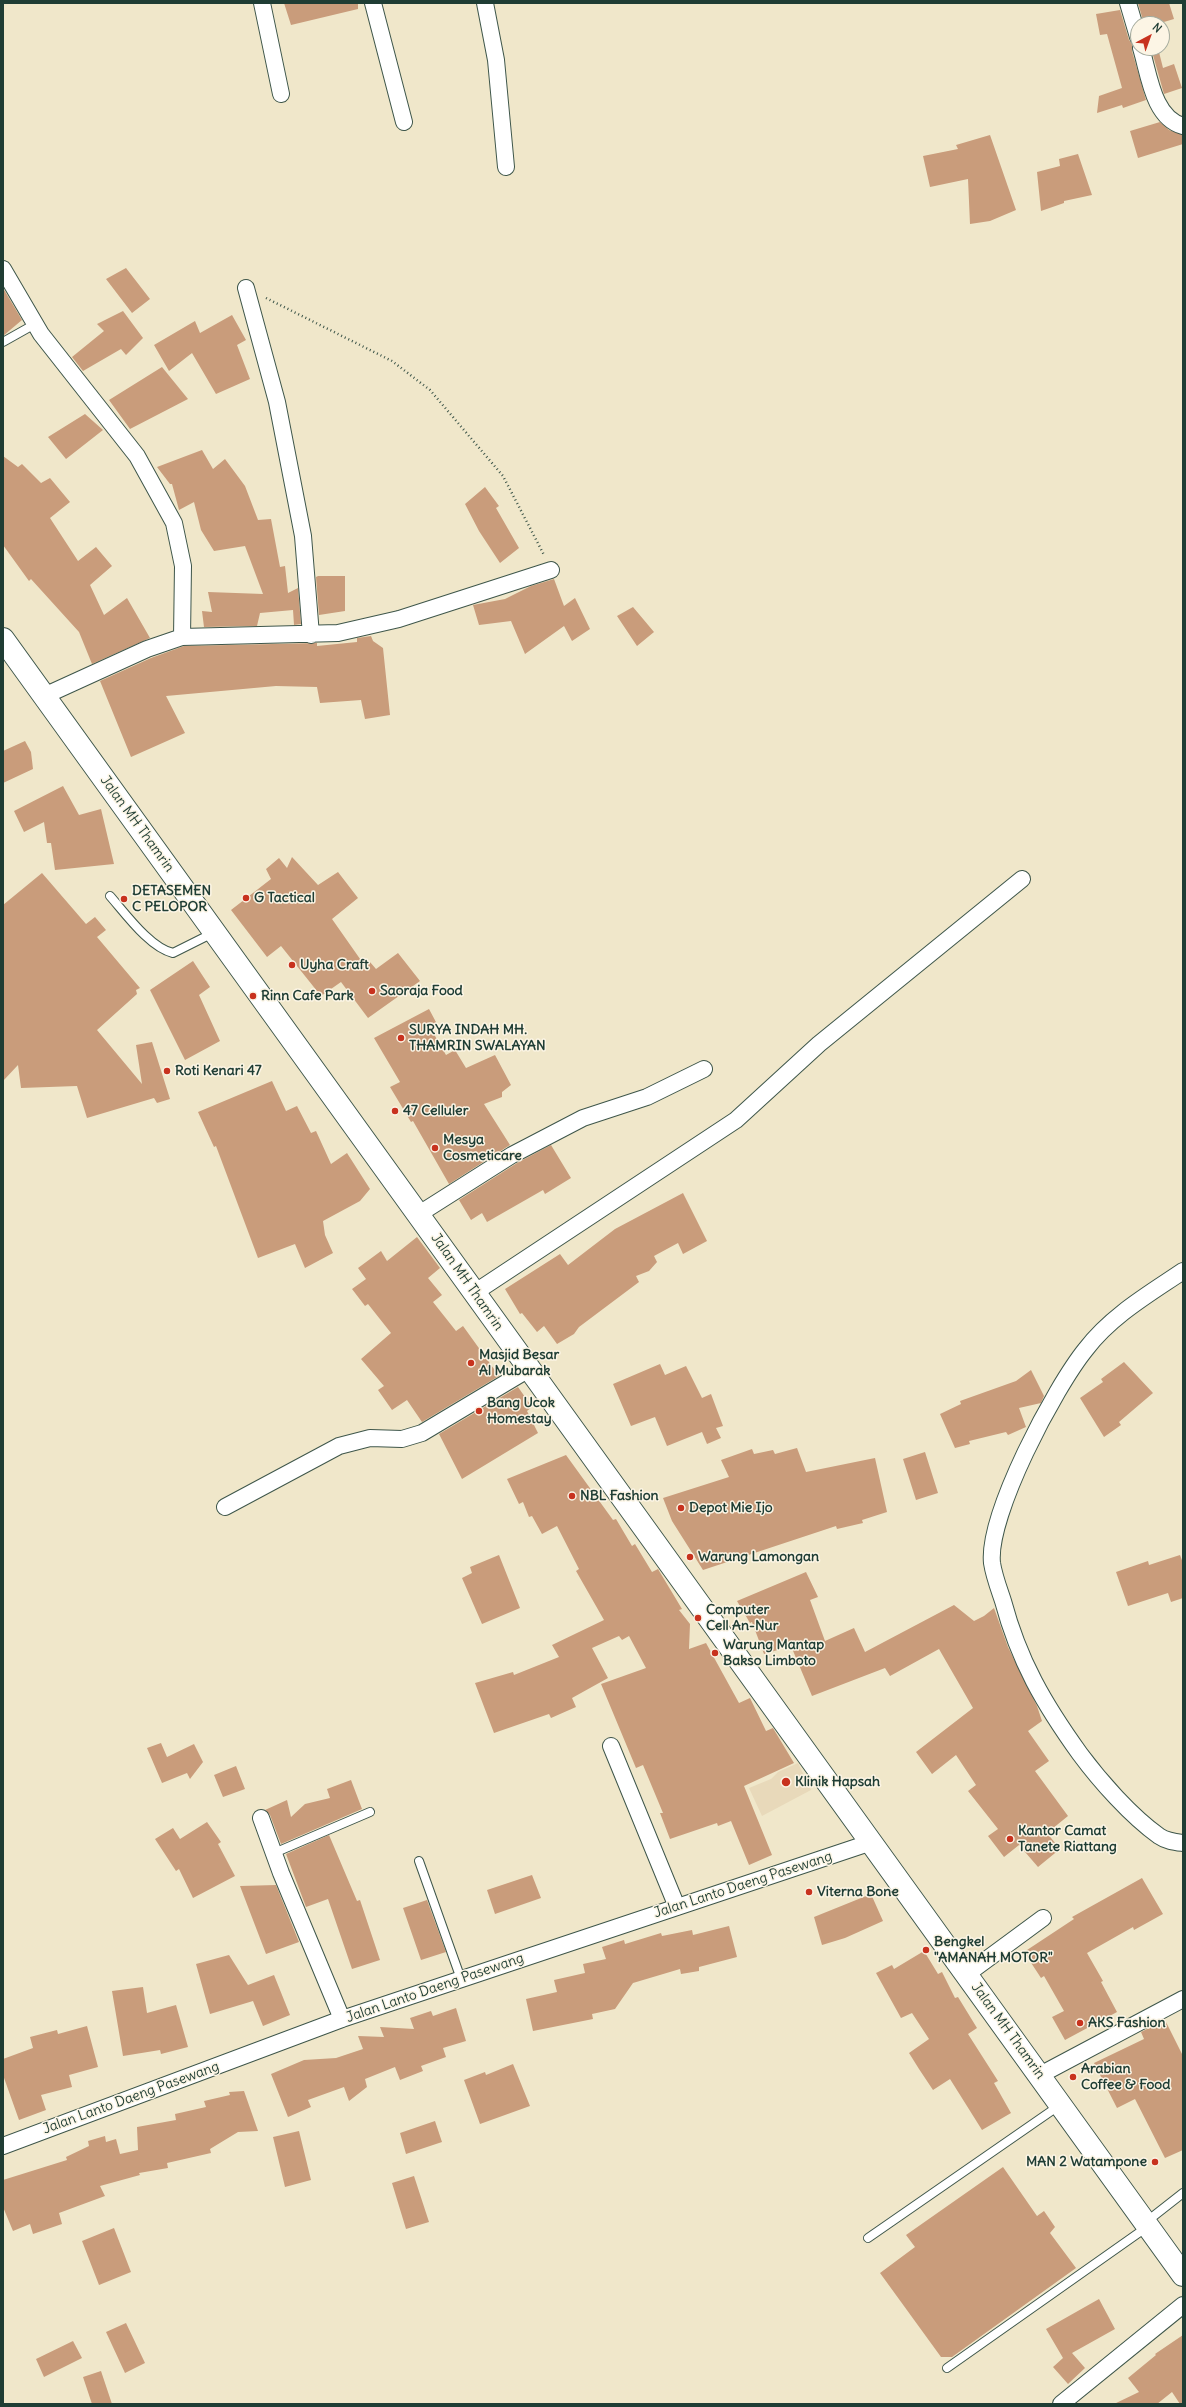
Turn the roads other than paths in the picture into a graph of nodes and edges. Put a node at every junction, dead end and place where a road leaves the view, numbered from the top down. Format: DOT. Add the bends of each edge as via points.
graph roads {
  1 [pos="262,3"];
  2 [pos="373,3"];
  3 [pos="485,3"];
  4 [pos="1128,3"];
  5 [pos="1132,16"];
  6 [pos="1144,56"];
  7 [pos="281,94"];
  8 [pos="404,122"];
  9 [pos="1183,126"];
  10 [pos="506,166"];
  11 [pos="3,269"];
  12 [pos="246,288"];
  13 [pos="35,324"];
  14 [pos="3,342"];
  15 [pos="551,570"];
  16 [pos="311,635"];
  17 [pos="182,637"];
  18 [pos="3,639"];
  19 [pos="44,696"];
  20 [pos="1022,879"];
  21 [pos="110,896"];
  22 [pos="215,932"];
  23 [pos="704,1069"];
  24 [pos="419,1214"];
  25 [pos="1183,1270"];
  26 [pos="474,1293"];
  27 [pos="529,1369"];
  28 [pos="225,1507"];
  29 [pos="610,1746"];
  30 [pos="370,1812"];
  31 [pos="261,1818"];
  32 [pos="872,1842"];
  33 [pos="1183,1843"];
  34 [pos="274,1853"];
  35 [pos="419,1861"];
  36 [pos="677,1907"];
  37 [pos="1044,1918"];
  38 [pos="967,1974"];
  39 [pos="461,1979"];
  40 [pos="1183,1999"];
  41 [pos="342,2019"];
  42 [pos="1040,2075"];
  43 [pos="1060,2104"];
  44 [pos="3,2146"];
  45 [pos="1183,2193"];
  46 [pos="1146,2224"];
  47 [pos="868,2238"];
  48 [pos="1183,2275"];
  49 [pos="1183,2305"];
  50 [pos="947,2368"];
  51 [pos="1061,2404"];
  1 -- 7 [label="street"];
  2 -- 8 [label="street"];
  3 -- 10 [label="street" via="496,60"];
  4 -- 5 [label="street"];
  6 -- 9 [label="street" via="1160,108 1168,119"];
  11 -- 13 [label="street"];
  12 -- 16 [label="street" via="277,402 303,536"];
  13 -- 14 [label="lane"];
  13 -- 17 [label="street" via="138,456 174,522 183,566"];
  15 -- 16 [label="street" via="399,619 338,633"];
  16 -- 17 [label="street"];
  17 -- 19 [label="street" via="147,649"];
  18 -- 19 [label="main road, Jalan MH Thamrin"];
  19 -- 22 [label="main road, Jalan MH Thamrin"];
  20 -- 26 [label="street" via="819,1044 736,1120"];
  21 -- 22 [label="lane" via="142,932 166,952 173,953"];
  22 -- 24 [label="main road, Jalan MH Thamrin"];
  23 -- 24 [label="street" via="647,1097 583,1118 525,1148"];
  24 -- 26 [label="main road, Jalan MH Thamrin"];
  25 -- 33 [label="street" via="1114,1319 1086,1348 1064,1381 1011,1483 992,1551 992,1565 1010,1628 1029,1674 1050,1712 1084,1760 1127,1808 1160,1837"];
  26 -- 27 [label="main road, Jalan MH Thamrin"];
  27 -- 28 [label="street" via="422,1433 402,1438 370,1438 339,1446"];
  27 -- 32 [label="main road, Jalan MH Thamrin"];
  29 -- 36 [label="street"];
  30 -- 34 [label="lane"];
  31 -- 34 [label="street"];
  32 -- 36 [label="street, Jalan Lanto Daeng Pasewang"];
  32 -- 38 [label="main road, Jalan MH Thamrin"];
  34 -- 41 [label="street"];
  35 -- 39 [label="lane"];
  36 -- 39 [label="street, Jalan Lanto Daeng Pasewang"];
  37 -- 38 [label="street"];
  38 -- 42 [label="main road, Jalan MH Thamrin"];
  39 -- 41 [label="street, Jalan Lanto Daeng Pasewang"];
  40 -- 42 [label="street"];
  41 -- 44 [label="street, Jalan Lanto Daeng Pasewang"];
  42 -- 43 [label="main road, Jalan MH Thamrin"];
  43 -- 46 [label="main road, Jalan MH Thamrin"];
  43 -- 47 [label="lane"];
  45 -- 46 [label="lane"];
  46 -- 48 [label="main road, Jalan MH Thamrin"];
  46 -- 50 [label="lane"];
  49 -- 51 [label="street"];
}
